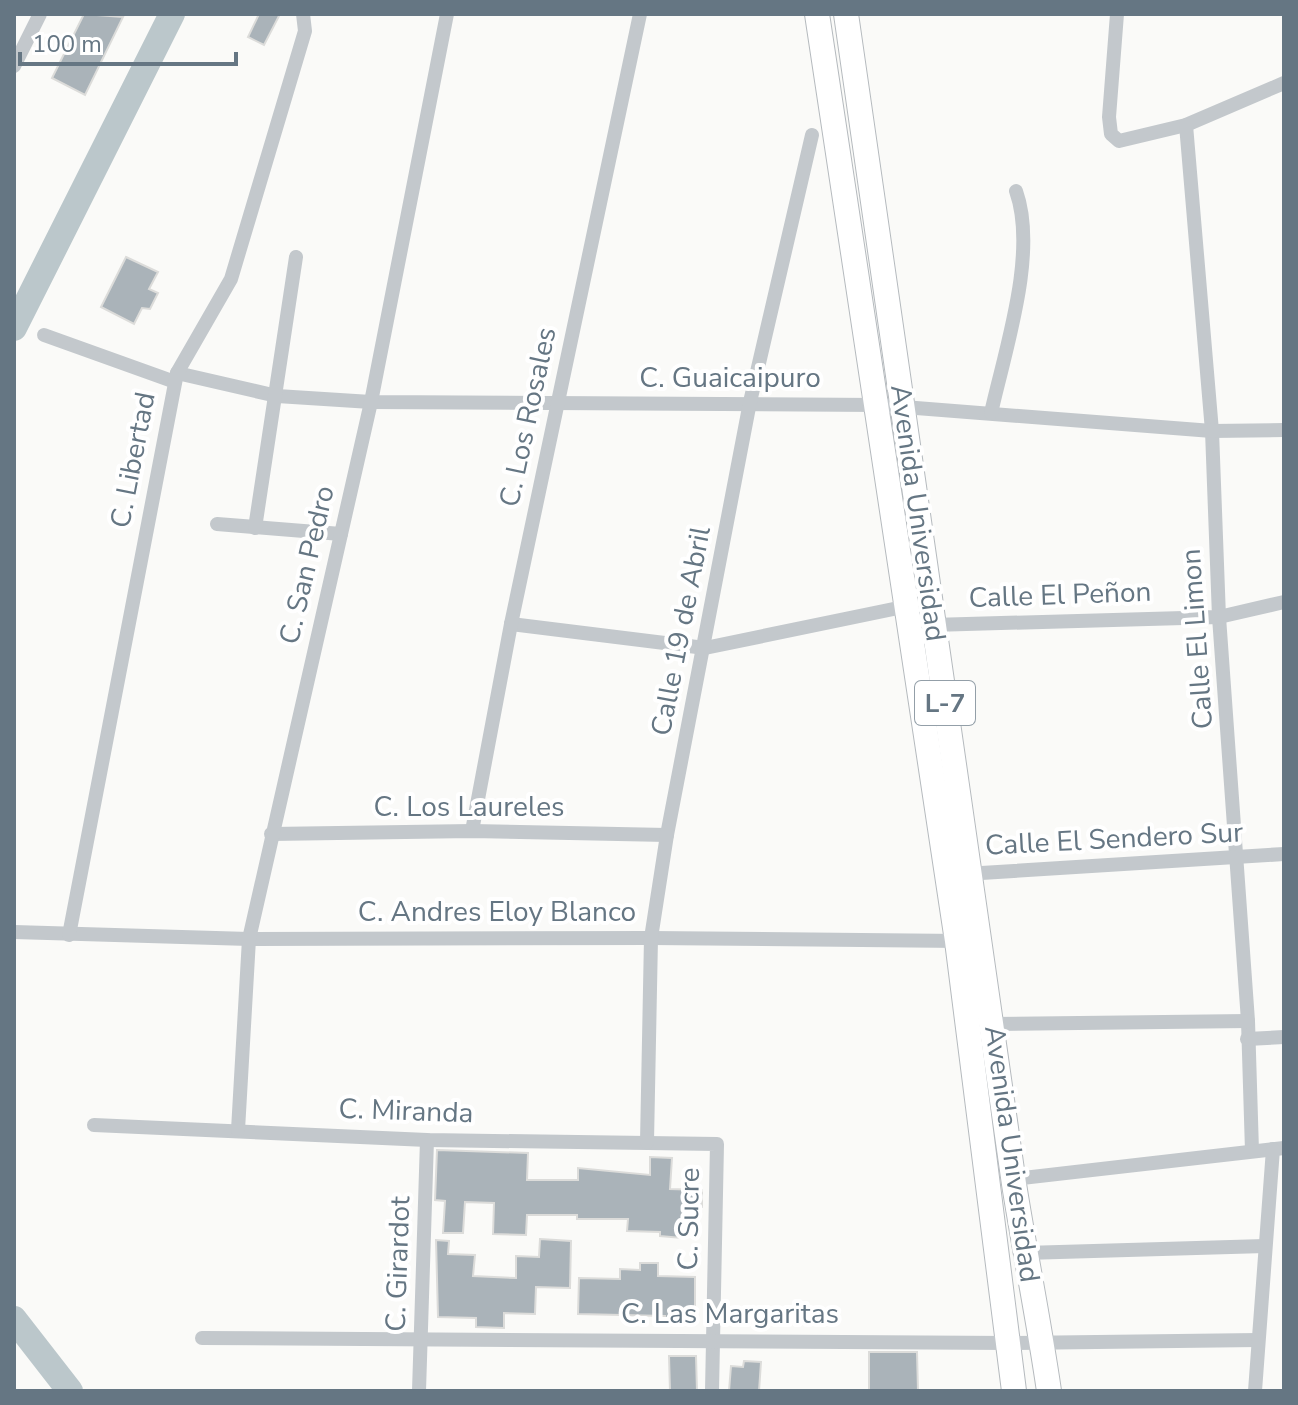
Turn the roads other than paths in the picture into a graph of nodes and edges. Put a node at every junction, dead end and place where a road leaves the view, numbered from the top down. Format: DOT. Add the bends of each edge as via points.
graph roads {
  1 [pos="40,14"];
  2 [pos="303,14"];
  3 [pos="447,14"];
  4 [pos="640,14"];
  5 [pos="817,14"];
  6 [pos="846,14"];
  7 [pos="1117,14"];
  8 [pos="14,66"];
  9 [pos="1284,83"];
  10 [pos="1186,125"];
  11 [pos="812,135"];
  12 [pos="1016,191"];
  13 [pos="296,257"];
  14 [pos="44,335"];
  15 [pos="176,377"];
  16 [pos="277,396"];
  17 [pos="371,402"];
  18 [pos="750,402"];
  19 [pos="557,404"];
  20 [pos="878,405"];
  21 [pos="904,406"];
  22 [pos="991,413"];
  23 [pos="1284,430"];
  24 [pos="1212,431"];
  25 [pos="217,524"];
  26 [pos="255,528"];
  27 [pos="341,534"];
  28 [pos="1284,602"];
  29 [pos="908,606"];
  30 [pos="1219,617"];
  31 [pos="511,624"];
  32 [pos="932,625"];
  33 [pos="705,648"];
  34 [pos="472,831"];
  35 [pos="271,834"];
  36 [pos="667,835"];
  37 [pos="1284,854"];
  38 [pos="1239,860"];
  39 [pos="972,872"];
  40 [pos="948,877"];
  41 [pos="14,932"];
  42 [pos="69,935"];
  43 [pos="651,938"];
  44 [pos="249,939"];
  45 [pos="969,941"];
  46 [pos="1248,1021"];
  47 [pos="992,1024"];
  48 [pos="1284,1037"];
  49 [pos="1247,1039"];
  50 [pos="94,1125"];
  51 [pos="238,1130"];
  52 [pos="427,1140"];
  53 [pos="647,1142"];
  54 [pos="717,1144"];
  55 [pos="1278,1148"];
  56 [pos="1252,1151"];
  57 [pos="1014,1179"];
  58 [pos="1265,1246"];
  59 [pos="1025,1253"];
  60 [pos="202,1338"];
  61 [pos="421,1338"];
  62 [pos="712,1340"];
  63 [pos="1042,1340"];
  64 [pos="1258,1340"];
  65 [pos="1008,1343"];
  66 [pos="419,1391"];
  67 [pos="712,1391"];
  68 [pos="1014,1391"];
  69 [pos="1049,1391"];
  70 [pos="1255,1391"];
  1 -- 8 [label="street"];
  2 -- 15 [label="street, C. Libertad" via="305,31 231,279"];
  3 -- 17 [label="street, C. San Pedro"];
  4 -- 19 [label="street, C. Los Rosales"];
  5 -- 20 [label="main road, Avenida Universidad / L-7"];
  6 -- 21 [label="main road, Avenida Universidad / L-7"];
  7 -- 10 [label="street" via="1111,134 1124,141"];
  9 -- 10 [label="street"];
  10 -- 24 [label="street, Calle El Limon"];
  11 -- 18 [label="street, Calle 19 de Abril"];
  12 -- 22 [label="street" via="1022,254"];
  13 -- 16 [label="street"];
  14 -- 15 [label="street, C. Guaicaipuro"];
  15 -- 16 [label="street, C. Guaicaipuro"];
  15 -- 42 [label="street, C. Libertad"];
  16 -- 17 [label="street, C. Guaicaipuro"];
  16 -- 26 [label="street"];
  17 -- 19 [label="street, C. Guaicaipuro"];
  17 -- 27 [label="street, C. San Pedro"];
  18 -- 19 [label="street, C. Guaicaipuro"];
  18 -- 20 [label="street, C. Guaicaipuro"];
  18 -- 33 [label="street, Calle 19 de Abril"];
  19 -- 31 [label="street, C. Los Rosales"];
  20 -- 21 [label="street, C. Guaicaipuro"];
  20 -- 29 [label="main road, Avenida Universidad / L-7"];
  21 -- 22 [label="street, C. Guaicaipuro"];
  21 -- 32 [label="main road, Avenida Universidad / L-7"];
  22 -- 24 [label="street, C. Guaicaipuro"];
  23 -- 24 [label="street, C. Guaicaipuro"];
  24 -- 30 [label="street, Calle El Limon"];
  25 -- 26 [label="street"];
  26 -- 27 [label="street"];
  27 -- 35 [label="street, C. San Pedro"];
  28 -- 30 [label="street, Calle El Peñon"];
  29 -- 33 [label="street"];
  29 -- 40 [label="main road, Avenida Universidad / L-7"];
  30 -- 32 [label="street, Calle El Peñon"];
  30 -- 38 [label="street, Calle El Limon"];
  31 -- 33 [label="street"];
  31 -- 34 [label="street, C. Los Rosales"];
  32 -- 39 [label="main road, Avenida Universidad / L-7"];
  33 -- 36 [label="street, Calle 19 de Abril"];
  34 -- 35 [label="street, C. Los Laureles"];
  34 -- 36 [label="street, C. Los Laureles"];
  35 -- 44 [label="street, C. San Pedro"];
  36 -- 43 [label="street, Calle 19 de Abril"];
  37 -- 38 [label="street, Calle El Sendero Sur"];
  38 -- 39 [label="street, Calle El Sendero Sur"];
  38 -- 46 [label="street, Calle El Limon"];
  39 -- 40 [label="street, Calle El Sendero Sur"];
  39 -- 45 [label="main road, Avenida Universidad / L-7"];
  40 -- 45 [label="main road, Avenida Universidad / L-7"];
  41 -- 42 [label="street, C. Andres Eloy Blanco"];
  42 -- 44 [label="street, C. Andres Eloy Blanco"];
  43 -- 44 [label="street, C. Andres Eloy Blanco"];
  43 -- 45 [label="street, C. Andres Eloy Blanco"];
  43 -- 53 [label="street, Calle 19 de Abril"];
  44 -- 51 [label="street, C. San Pedro"];
  45 -- 47 [label="main road, Avenida Universidad / L-7"];
  45 -- 65 [label="main road, Avenida Universidad / L-7"];
  46 -- 47 [label="street"];
  46 -- 49 [label="street, Calle El Limon"];
  47 -- 57 [label="main road, Avenida Universidad / L-7"];
  48 -- 49 [label="street"];
  49 -- 56 [label="street, Calle El Limon"];
  50 -- 51 [label="street, C. Miranda"];
  51 -- 52 [label="street, C. Miranda"];
  52 -- 53 [label="street, C. Miranda"];
  52 -- 61 [label="street, C. Girardot"];
  53 -- 54 [label="street, C. Miranda"];
  54 -- 62 [label="street, C. Sucre"];
  55 -- 56 [label="street"];
  55 -- 58 [label="street"];
  56 -- 57 [label="street"];
  57 -- 59 [label="main road, Avenida Universidad / L-7"];
  58 -- 59 [label="street"];
  58 -- 64 [label="street"];
  59 -- 63 [label="main road, Avenida Universidad / L-7"];
  60 -- 61 [label="street, C. Las Margaritas"];
  61 -- 62 [label="street, C. Las Margaritas"];
  61 -- 66 [label="street, C. Girardot"];
  62 -- 65 [label="street, C. Las Margaritas"];
  62 -- 67 [label="street, C. Sucre"];
  63 -- 64 [label="street, C. Las Margaritas"];
  63 -- 65 [label="street, C. Las Margaritas"];
  63 -- 69 [label="main road, Avenida Universidad / L-7"];
  64 -- 70 [label="street"];
  65 -- 68 [label="main road, Avenida Universidad / L-7"];
}
